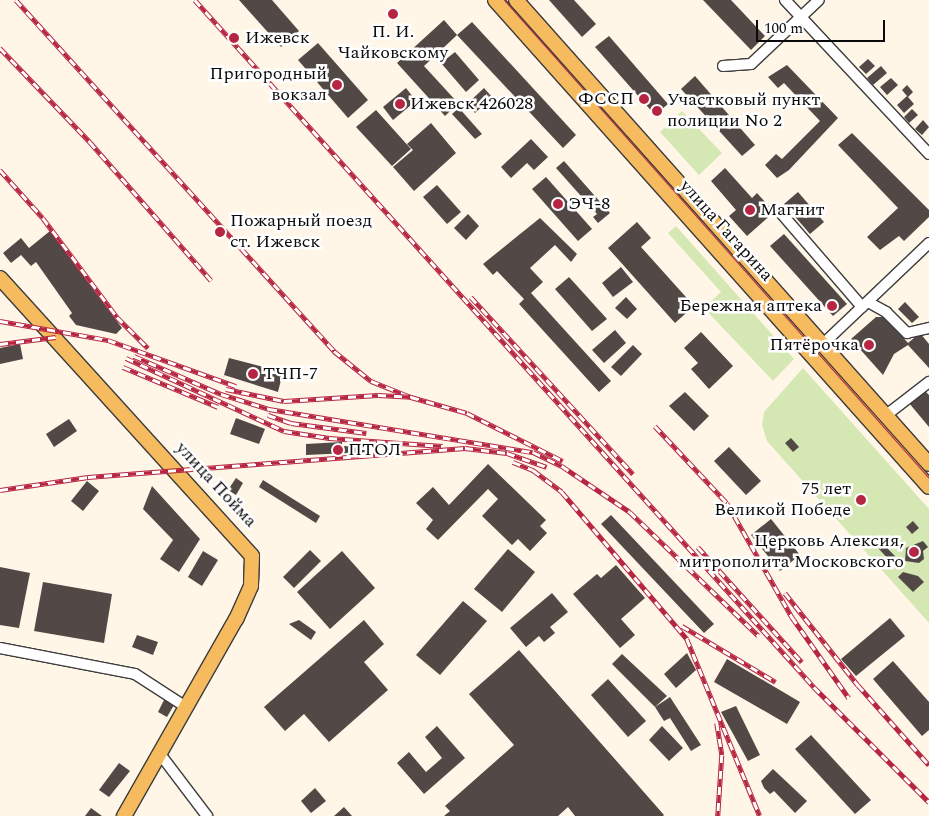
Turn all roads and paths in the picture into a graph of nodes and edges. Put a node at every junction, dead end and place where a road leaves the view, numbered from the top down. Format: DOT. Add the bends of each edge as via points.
graph roads {
  1 [pos="495,0"];
  2 [pos="516,0"];
  3 [pos="785,0"];
  4 [pos="819,0"];
  5 [pos="801,18"];
  6 [pos="723,66"];
  7 [pos="929,154"];
  8 [pos="781,213"];
  9 [pos="929,243"];
  10 [pos="0,278"];
  11 [pos="865,305"];
  12 [pos="929,328"];
  13 [pos="817,350"];
  14 [pos="929,382"];
  15 [pos="885,416"];
  16 [pos="929,464"];
  17 [pos="929,487"];
  18 [pos="0,648"];
  19 [pos="186,707"];
  20 [pos="160,754"];
  21 [pos="124,816"];
  22 [pos="207,816"];
  1 -- 13 [label="main road, улица Гагарина"];
  2 -- 13 [label="main road, улица Гагарина"];
  3 -- 5 [label="street"];
  4 -- 5 [label="street"];
  5 -- 6 [label="street" via="751,64"];
  5 -- 7 [label="street"];
  8 -- 11 [label="street"];
  9 -- 11 [label="street"];
  10 -- 19 [label="main road, улица Пойма" via="252,556 254,573 244,602"];
  11 -- 12 [label="street" via="886,312 907,333"];
  11 -- 13 [label="street"];
  13 -- 15 [label="main road, улица Гагарина"];
  13 -- 17 [label="main road, улица Гагарина"];
  14 -- 15 [label="street"];
  15 -- 16 [label="main road, улица Гагарина"];
  18 -- 19 [label="street" via="135,674"];
  19 -- 20 [label="main road, улица Пойма"];
  20 -- 21 [label="main road, улица Пойма"];
  20 -- 22 [label="street"];
}
